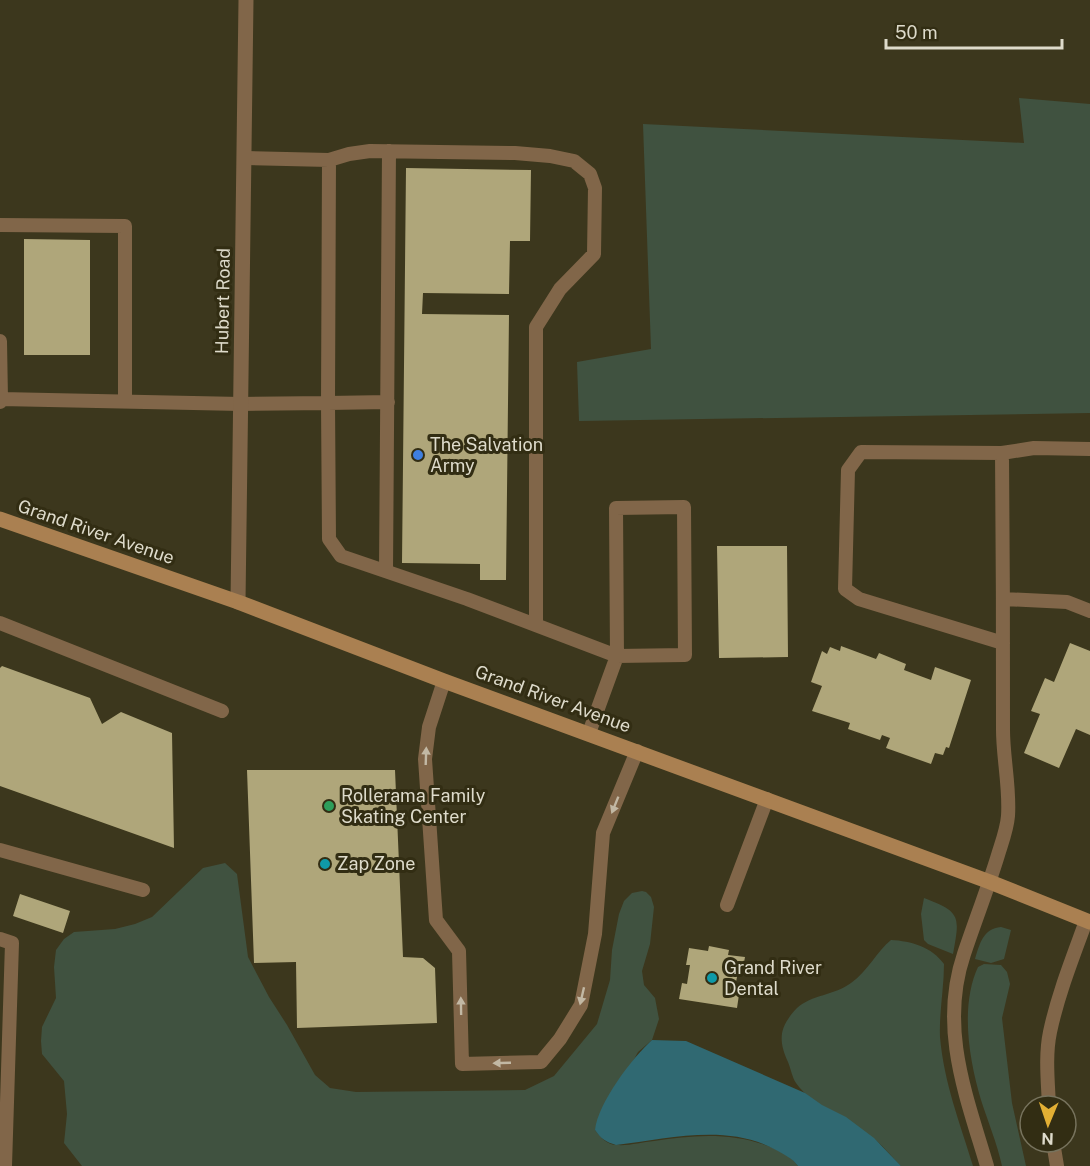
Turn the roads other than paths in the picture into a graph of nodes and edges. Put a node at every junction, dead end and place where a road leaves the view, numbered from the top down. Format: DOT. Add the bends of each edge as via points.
graph roads {
  1 [pos="246,0"];
  2 [pos="389,152"];
  3 [pos="245,158"];
  4 [pos="329,160"];
  5 [pos="0,225"];
  6 [pos="0,340"];
  7 [pos="0,400"];
  8 [pos="125,401"];
  9 [pos="388,402"];
  10 [pos="328,403"];
  11 [pos="241,404"];
  12 [pos="1090,449"];
  13 [pos="1002,453"];
  14 [pos="0,519"];
  15 [pos="386,571"];
  16 [pos="1004,599"];
  17 [pos="238,602"];
  18 [pos="1090,611"];
  19 [pos="0,623"];
  20 [pos="536,625"];
  21 [pos="1003,643"];
  22 [pos="617,656"];
  23 [pos="444,681"];
  24 [pos="222,711"];
  25 [pos="589,733"];
  26 [pos="637,751"];
  27 [pos="767,799"];
  28 [pos="0,850"];
  29 [pos="990,882"];
  30 [pos="143,890"];
  31 [pos="727,904"];
  32 [pos="1088,922"];
  33 [pos="0,939"];
  34 [pos="1049,1094"];
  35 [pos="5,1166"];
  36 [pos="987,1166"];
  1 -- 3 [label="street, Hubert Road"];
  2 -- 4 [label="lane"];
  2 -- 9 [label="lane"];
  2 -- 20 [label="lane" via="550,156 574,161 590,174 595,188 594,254 560,289 536,327"];
  3 -- 4 [label="lane"];
  3 -- 11 [label="street, Hubert Road"];
  4 -- 10 [label="lane"];
  5 -- 8 [label="lane" via="125,226"];
  6 -- 7 [label="lane"];
  7 -- 8 [label="lane"];
  8 -- 11 [label="lane"];
  9 -- 10 [label="lane"];
  9 -- 15 [label="lane"];
  10 -- 11 [label="lane"];
  10 -- 15 [label="lane" via="329,539 341,556"];
  11 -- 17 [label="street, Hubert Road"];
  12 -- 13 [label="lane" via="1034,448"];
  13 -- 16 [label="lane"];
  13 -- 21 [label="lane" via="861,453 848,470 845,589 859,599"];
  14 -- 17 [label="main road, Grand River Avenue"];
  15 -- 20 [label="lane"];
  16 -- 18 [label="lane" via="1067,602"];
  16 -- 21 [label="lane"];
  17 -- 23 [label="main road, Grand River Avenue"];
  19 -- 24 [label="lane"];
  20 -- 22 [label="lane"];
  21 -- 29 [label="lane" via="1003,751 1008,813"];
  22 -- 22 [label="lane" via="616,508 684,507 685,655"];
  22 -- 25 [label="lane"];
  23 -- 25 [label="main road, Grand River Avenue"];
  26 -- 23 [label="lane, one-way" via="603,833 595,934 581,1005 541,1062 462,1064 459,951 436,920 425,759 429,728"];
  25 -- 26 [label="main road, Grand River Avenue"];
  26 -- 27 [label="main road, Grand River Avenue"];
  27 -- 29 [label="main road, Grand River Avenue"];
  27 -- 31 [label="lane"];
  28 -- 30 [label="lane"];
  29 -- 32 [label="main road, Grand River Avenue"];
  29 -- 36 [label="lane" via="961,965 954,1015 961,1078"];
  32 -- 34 [label="lane" via="1050,1032"];
  33 -- 35 [label="lane" via="12,943"];
}
